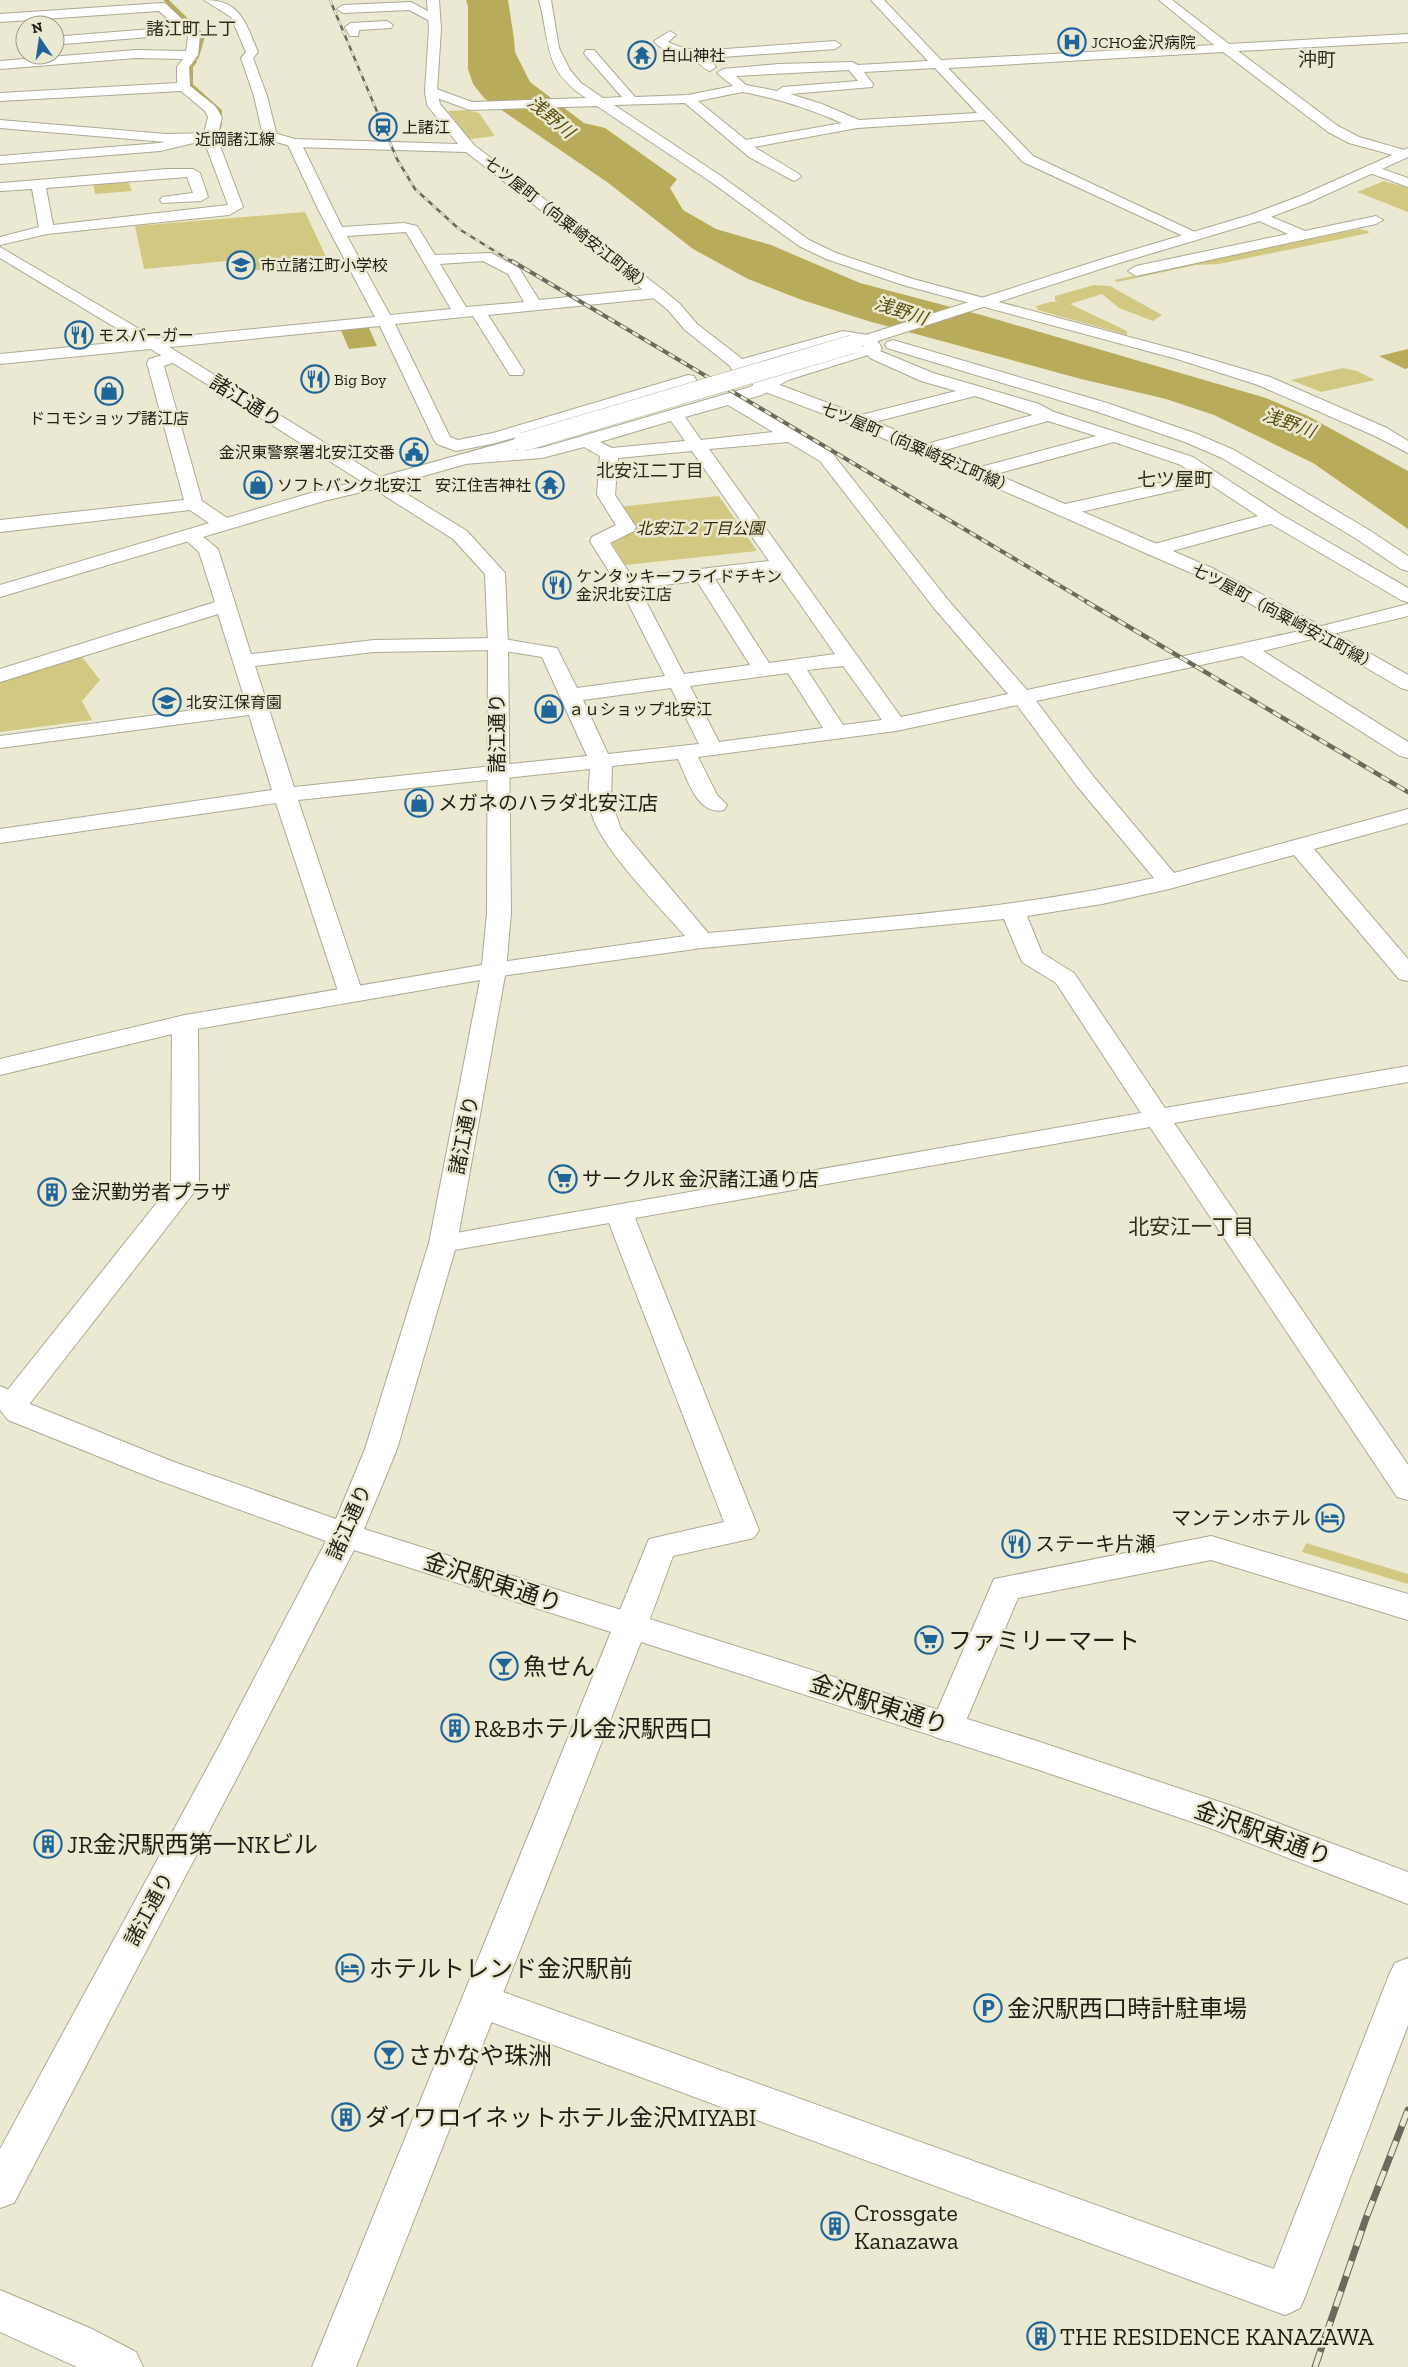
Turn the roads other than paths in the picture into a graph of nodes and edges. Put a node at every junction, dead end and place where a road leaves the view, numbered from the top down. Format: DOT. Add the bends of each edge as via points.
graph roads {
  1 [pos="50,0"];
  2 [pos="433,0"];
  3 [pos="545,0"];
  4 [pos="876,0"];
  5 [pos="1165,0"];
  6 [pos="212,2"];
  7 [pos="197,5"];
  8 [pos="341,5"];
  9 [pos="176,6"];
  10 [pos="162,7"];
  11 [pos="392,7"];
  12 [pos="55,15"];
  13 [pos="0,18"];
  14 [pos="434,18"];
  15 [pos="15,22"];
  16 [pos="188,30"];
  17 [pos="65,31"];
  18 [pos="65,32"];
  19 [pos="670,35"];
  20 [pos="1408,38"];
  21 [pos="836,45"];
  22 [pos="1227,48"];
  23 [pos="590,53"];
  24 [pos="192,55"];
  25 [pos="697,55"];
  26 [pos="0,65"];
  27 [pos="938,65"];
  28 [pos="855,69"];
  29 [pos="723,73"];
  30 [pos="184,87"];
  31 [pos="742,88"];
  32 [pos="432,92"];
  33 [pos="766,92"];
  34 [pos="0,96"];
  35 [pos="688,99"];
  36 [pos="632,101"];
  37 [pos="602,102"];
  38 [pos="988,116"];
  39 [pos="0,124"];
  40 [pos="857,124"];
  41 [pos="728,133"];
  42 [pos="802,134"];
  43 [pos="270,136"];
  44 [pos="210,138"];
  45 [pos="193,139"];
  46 [pos="294,143"];
  47 [pos="743,145"];
  48 [pos="160,147"];
  49 [pos="469,148"];
  50 [pos="1406,153"];
  51 [pos="0,160"];
  52 [pos="1372,169"];
  53 [pos="167,173"];
  54 [pos="794,177"];
  55 [pos="1408,183"];
  56 [pos="38,184"];
  57 [pos="2,187"];
  58 [pos="151,202"];
  59 [pos="62,210"];
  60 [pos="42,212"];
  61 [pos="1260,216"];
  62 [pos="1376,220"];
  63 [pos="47,230"];
  64 [pos="337,232"];
  65 [pos="1302,235"];
  66 [pos="1194,237"];
  67 [pos="0,241"];
  68 [pos="0,252"];
  69 [pos="430,260"];
  70 [pos="1136,271"];
  71 [pos="657,294"];
  72 [pos="980,304"];
  73 [pos="534,306"];
  74 [pos="478,311"];
  75 [pos="461,313"];
  76 [pos="385,320"];
  77 [pos="152,343"];
  78 [pos="868,343"];
  79 [pos="892,345"];
  80 [pos="174,357"];
  81 [pos="0,359"];
  82 [pos="738,366"];
  83 [pos="516,371"];
  84 [pos="688,380"];
  85 [pos="670,386"];
  86 [pos="766,386"];
  87 [pos="976,391"];
  88 [pos="729,398"];
  89 [pos="707,405"];
  90 [pos="675,415"];
  91 [pos="1048,416"];
  92 [pos="859,421"];
  93 [pos="792,436"];
  94 [pos="1115,436"];
  95 [pos="585,440"];
  96 [pos="697,446"];
  97 [pos="1408,448"];
  98 [pos="925,450"];
  99 [pos="609,454"];
  100 [pos="458,456"];
  101 [pos="978,473"];
  102 [pos="1212,477"];
  103 [pos="380,483"];
  104 [pos="194,504"];
  105 [pos="1063,510"];
  106 [pos="1272,518"];
  107 [pos="224,524"];
  108 [pos="0,526"];
  109 [pos="195,539"];
  110 [pos="1154,550"];
  111 [pos="782,565"];
  112 [pos="1408,565"];
  113 [pos="703,575"];
  114 [pos="626,584"];
  115 [pos="0,591"];
  116 [pos="1408,596"];
  117 [pos="0,603"];
  118 [pos="225,605"];
  119 [pos="1408,610"];
  120 [pos="1320,632"];
  121 [pos="498,644"];
  122 [pos="1246,649"];
  123 [pos="848,659"];
  124 [pos="242,661"];
  125 [pos="794,666"];
  126 [pos="763,670"];
  127 [pos="0,676"];
  128 [pos="677,681"];
  129 [pos="1408,684"];
  130 [pos="569,695"];
  131 [pos="1022,697"];
  132 [pos="257,708"];
  133 [pos="896,726"];
  134 [pos="838,734"];
  135 [pos="0,742"];
  136 [pos="712,749"];
  137 [pos="1408,751"];
  138 [pos="685,752"];
  139 [pos="601,762"];
  140 [pos="497,771"];
  141 [pos="285,795"];
  142 [pos="716,805"];
  143 [pos="1408,816"];
  144 [pos="0,836"];
  145 [pos="1298,845"];
  146 [pos="1169,882"];
  147 [pos="1013,911"];
  148 [pos="702,941"];
  149 [pos="494,970"];
  150 [pos="1408,974"];
  151 [pos="351,994"];
  152 [pos="185,1023"];
  153 [pos="0,1067"];
  154 [pos="1408,1074"];
  155 [pos="1158,1118"];
  156 [pos="619,1212"];
  157 [pos="443,1243"];
  158 [pos="4,1406"];
  159 [pos="1408,1489"];
  160 [pos="345,1535"];
  161 [pos="1408,1607"];
  162 [pos="630,1627"];
  163 [pos="947,1726"];
  164 [pos="1408,1888"];
  165 [pos="1408,1975"];
  166 [pos="481,2001"];
  167 [pos="0,2189"];
  168 [pos="0,2311"];
  169 [pos="121,2367"];
  170 [pos="334,2367"];
  1 -- 12 [label="street"];
  2 -- 14 [label="street"];
  3 -- 37 [label="street" via="553,48 562,67 576,86"];
  4 -- 27 [label="street"];
  5 -- 22 [label="street"];
  6 -- 7 [label="street"];
  6 -- 43 [label="street" via="236,15 248,41 252,52 247,58 263,100"];
  8 -- 11 [label="street"];
  8 -- 11 [label="street" via="353,30 393,25 398,22"];
  9 -- 10 [label="street"];
  10 -- 16 [label="street"];
  10 -- 17 [label="street"];
  11 -- 14 [label="street" via="419,8"];
  13 -- 15 [label="street"];
  14 -- 32 [label="street"];
  16 -- 18 [label="street"];
  16 -- 24 [label="street" via="194,36"];
  19 -- 25 [label="street" via="660,41 666,47"];
  20 -- 22 [label="street"];
  21 -- 25 [label="street"];
  22 -- 27 [label="street"];
  22 -- 50 [label="street" via="1333,129 1354,140"];
  23 -- 36 [label="street"];
  24 -- 26 [label="street" via="136,54"];
  24 -- 30 [label="street" via="183,67"];
  25 -- 29 [label="street"];
  27 -- 28 [label="street"];
  27 -- 38 [label="street"];
  28 -- 29 [label="street" via="852,66 788,67"];
  28 -- 33 [label="street" via="867,84"];
  29 -- 31 [label="street"];
  30 -- 34 [label="street" via="74,87"];
  30 -- 44 [label="street" via="215,117"];
  31 -- 33 [label="street"];
  31 -- 35 [label="street"];
  32 -- 37 [label="street" via="470,106"];
  32 -- 49 [label="street, 七ツ屋町（向粟崎安江町線）" via="434,105"];
  33 -- 40 [label="street" via="817,107"];
  35 -- 36 [label="street"];
  35 -- 41 [label="street"];
  36 -- 37 [label="street"];
  37 -- 72 [label="street" via="804,243 876,272"];
  38 -- 40 [label="street"];
  38 -- 66 [label="street" via="1028,159"];
  39 -- 45 [label="street, 近岡諸江線"];
  40 -- 42 [label="street"];
  41 -- 42 [label="street" via="785,126"];
  41 -- 47 [label="street"];
  42 -- 47 [label="street"];
  43 -- 44 [label="street, 近岡諸江線"];
  43 -- 46 [label="street, 近岡諸江線"];
  44 -- 45 [label="street, 近岡諸江線"];
  44 -- 63 [label="street" via="236,207 229,211"];
  45 -- 48 [label="street"];
  46 -- 49 [label="street, 近岡諸江線"];
  46 -- 64 [label="street"];
  47 -- 54 [label="street"];
  48 -- 51 [label="street"];
  48 -- 53 [label="street"];
  49 -- 71 [label="street, 七ツ屋町（向粟崎安江町線）"];
  50 -- 52 [label="street"];
  52 -- 55 [label="street"];
  52 -- 61 [label="street"];
  53 -- 56 [label="street"];
  53 -- 58 [label="street" via="193,173 201,197"];
  56 -- 57 [label="street"];
  56 -- 60 [label="street"];
  59 -- 60 [label="street"];
  60 -- 63 [label="street"];
  61 -- 65 [label="street"];
  61 -- 66 [label="street"];
  62 -- 65 [label="street"];
  63 -- 67 [label="street"];
  64 -- 69 [label="street" via="412,229"];
  64 -- 76 [label="street"];
  65 -- 70 [label="street"];
  66 -- 72 [label="street"];
  68 -- 77 [label="street, 諸江通り"];
  69 -- 73 [label="street" via="486,256 514,271"];
  69 -- 75 [label="street"];
  71 -- 73 [label="street"];
  71 -- 82 [label="street, 七ツ屋町（向粟崎安江町線）"];
  72 -- 78 [label="street"];
  72 -- 97 [label="street" via="1183,356 1264,381 1381,432"];
  73 -- 74 [label="street"];
  74 -- 75 [label="street"];
  74 -- 83 [label="street"];
  75 -- 76 [label="street"];
  76 -- 77 [label="street"];
  76 -- 100 [label="street" via="443,440"];
  77 -- 80 [label="street, 諸江通り"];
  77 -- 81 [label="street"];
  78 -- 82 [label="street" via="843,336"];
  78 -- 86 [label="street" via="874,348 782,376"];
  78 -- 87 [label="street" via="927,377"];
  78 -- 100 [label="street, bridge" via="523,442"];
  79 -- 112 [label="street" via="1101,407 1191,438 1228,454"];
  80 -- 103 [label="street, 諸江通り"];
  80 -- 104 [label="street" via="155,363"];
  82 -- 86 [label="street, 七ツ屋町（向粟崎安江町線）"];
  84 -- 85 [label="street"];
  85 -- 89 [label="street"];
  85 -- 100 [label="street" via="496,438"];
  86 -- 88 [label="street"];
  86 -- 92 [label="street, 七ツ屋町（向粟崎安江町線）"];
  87 -- 91 [label="street" via="1033,408"];
  87 -- 92 [label="street"];
  88 -- 89 [label="street"];
  88 -- 93 [label="street"];
  89 -- 90 [label="street"];
  90 -- 95 [label="street"];
  90 -- 96 [label="street"];
  91 -- 94 [label="street"];
  91 -- 98 [label="street"];
  92 -- 98 [label="street, 七ツ屋町（向粟崎安江町線）"];
  93 -- 96 [label="street"];
  93 -- 131 [label="street" via="826,457 941,604"];
  94 -- 101 [label="street"];
  94 -- 102 [label="street" via="1187,461"];
  95 -- 99 [label="street"];
  95 -- 100 [label="street" via="542,453"];
  96 -- 99 [label="street"];
  96 -- 111 [label="street"];
  98 -- 101 [label="street, 七ツ屋町（向粟崎安江町線）"];
  99 -- 114 [label="street" via="606,495 627,528 599,541"];
  100 -- 103 [label="street"];
  101 -- 105 [label="street, 七ツ屋町（向粟崎安江町線）"];
  102 -- 105 [label="street"];
  102 -- 106 [label="street"];
  103 -- 107 [label="street" via="320,496"];
  103 -- 109 [label="street" via="332,503"];
  103 -- 121 [label="street, 諸江通り" via="460,535 495,573"];
  104 -- 107 [label="street"];
  104 -- 108 [label="street"];
  105 -- 110 [label="street, 七ツ屋町（向粟崎安江町線）"];
  106 -- 110 [label="street"];
  106 -- 116 [label="street"];
  107 -- 109 [label="street"];
  109 -- 115 [label="street"];
  109 -- 117 [label="street"];
  109 -- 118 [label="street" via="208,549"];
  110 -- 120 [label="street, 七ツ屋町（向粟崎安江町線）" via="1205,572"];
  111 -- 113 [label="street"];
  111 -- 123 [label="street"];
  113 -- 114 [label="street"];
  113 -- 126 [label="street"];
  114 -- 128 [label="street"];
  118 -- 124 [label="street"];
  118 -- 127 [label="street"];
  119 -- 120 [label="street"];
  120 -- 122 [label="street"];
  120 -- 129 [label="street, 七ツ屋町（向粟崎安江町線）"];
  121 -- 124 [label="street" via="374,646"];
  121 -- 130 [label="street" via="550,652"];
  121 -- 140 [label="street, 諸江通り"];
  122 -- 131 [label="street"];
  122 -- 137 [label="street"];
  123 -- 125 [label="street"];
  123 -- 133 [label="street"];
  124 -- 132 [label="street"];
  125 -- 126 [label="street"];
  125 -- 134 [label="street"];
  126 -- 128 [label="street"];
  128 -- 130 [label="street"];
  128 -- 136 [label="street"];
  130 -- 139 [label="street"];
  131 -- 133 [label="street"];
  131 -- 146 [label="street" via="1085,782"];
  132 -- 135 [label="street"];
  132 -- 141 [label="street"];
  133 -- 134 [label="street"];
  134 -- 136 [label="street"];
  136 -- 138 [label="street"];
  138 -- 139 [label="street"];
  138 -- 142 [label="street" via="708,798"];
  139 -- 140 [label="street"];
  139 -- 148 [label="street" via="600,801 602,815 610,830"];
  140 -- 141 [label="street"];
  140 -- 149 [label="street, 諸江通り" via="499,913"];
  141 -- 144 [label="street"];
  141 -- 151 [label="street"];
  143 -- 145 [label="street"];
  145 -- 146 [label="street"];
  145 -- 150 [label="street"];
  146 -- 147 [label="street" via="1102,897"];
  147 -- 148 [label="street"];
  147 -- 155 [label="street" via="1031,958 1065,978"];
  148 -- 149 [label="street"];
  149 -- 151 [label="street"];
  149 -- 157 [label="street, 諸江通り"];
  151 -- 152 [label="street"];
  152 -- 153 [label="street"];
  152 -- 158 [label="street" via="185,1186"];
  154 -- 155 [label="street"];
  155 -- 156 [label="street"];
  155 -- 159 [label="street"];
  156 -- 157 [label="street"];
  156 -- 162 [label="street" via="743,1530 660,1547"];
  157 -- 160 [label="street, 諸江通り" via="381,1448"];
  158 -- 160 [label="street, 金沢駅東通り" via="163,1470"];
  160 -- 162 [label="street, 金沢駅東通り"];
  160 -- 167 [label="street, 諸江通り"];
  161 -- 163 [label="street" via="1211,1548 1006,1588"];
  162 -- 163 [label="street, 金沢駅東通り"];
  162 -- 166 [label="street"];
  163 -- 164 [label="street, 金沢駅東通り" via="1222,1817"];
  165 -- 166 [label="street" via="1285,2294"];
  166 -- 170 [label="street"];
  168 -- 169 [label="street"];
}
